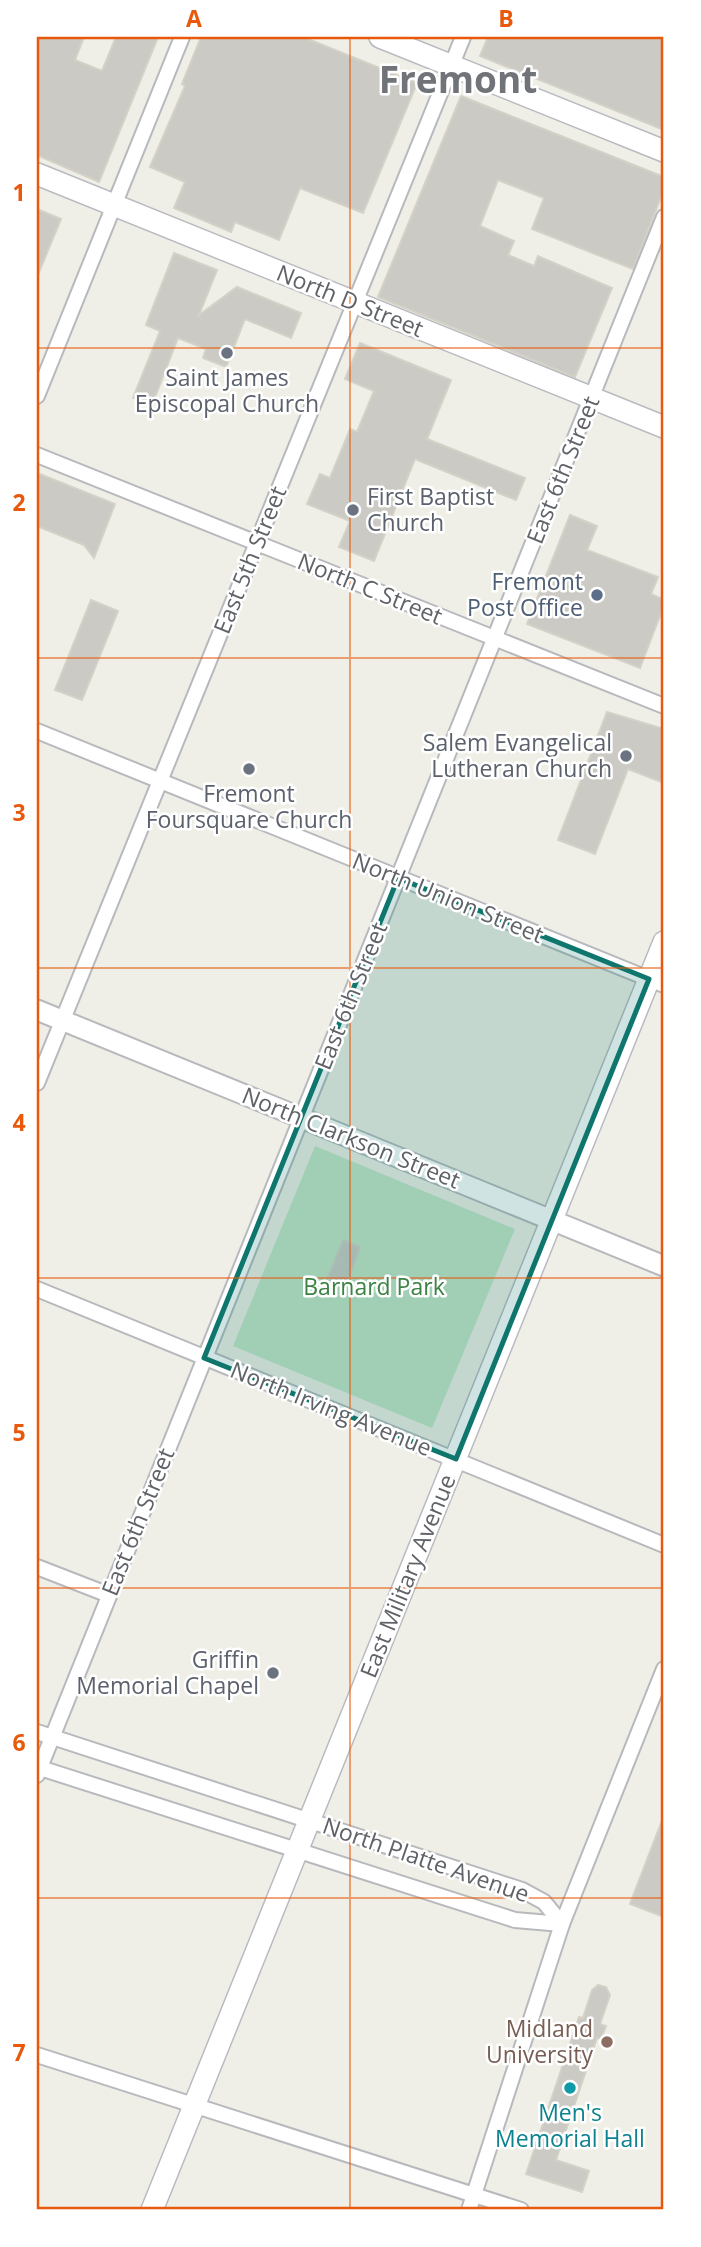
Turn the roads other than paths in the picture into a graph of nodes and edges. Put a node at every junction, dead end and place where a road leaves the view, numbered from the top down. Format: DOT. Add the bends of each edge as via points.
graph roads {
  1 [pos="182,37"];
  2 [pos="380,37"];
  3 [pos="463,37"];
  4 [pos="452,66"];
  5 [pos="664,151"];
  6 [pos="37,174"];
  7 [pos="114,205"];
  8 [pos="664,217"];
  9 [pos="354,304"];
  10 [pos="37,396"];
  11 [pos="592,398"];
  12 [pos="664,427"];
  13 [pos="37,455"];
  14 [pos="257,544"];
  15 [pos="496,639"];
  16 [pos="664,706"];
  17 [pos="37,731"];
  18 [pos="159,781"];
  19 [pos="398,878"];
  20 [pos="664,942"];
  21 [pos="657,982"];
  22 [pos="37,1010"];
  23 [pos="61,1020"];
  24 [pos="37,1083"];
  25 [pos="303,1118"];
  26 [pos="553,1220"];
  27 [pos="664,1265"];
  28 [pos="37,1289"];
  29 [pos="204,1358"];
  30 [pos="456,1459"];
  31 [pos="664,1545"];
  32 [pos="37,1567"];
  33 [pos="109,1595"];
  34 [pos="664,1669"];
  35 [pos="37,1732"];
  36 [pos="51,1737"];
  37 [pos="38,1770"];
  38 [pos="309,1819"];
  39 [pos="298,1849"];
  40 [pos="562,1924"];
  41 [pos="37,2055"];
  42 [pos="194,2106"];
  43 [pos="474,2195"];
  44 [pos="152,2210"];
  45 [pos="469,2210"];
  46 [pos="521,2210"];
  1 -- 7 [label="street"];
  2 -- 4 [label="main road"];
  3 -- 4 [label="street, East 5th Street"];
  4 -- 5 [label="main road"];
  4 -- 9 [label="street, East 5th Street"];
  6 -- 7 [label="main road, North D Street"];
  7 -- 9 [label="main road, North D Street"];
  7 -- 10 [label="street"];
  8 -- 11 [label="street, East 6th Street"];
  9 -- 11 [label="main road, North D Street"];
  9 -- 14 [label="street, East 5th Street"];
  11 -- 12 [label="main road, North D Street"];
  11 -- 15 [label="street, East 6th Street"];
  13 -- 14 [label="street, North C Street"];
  14 -- 15 [label="street, North C Street"];
  14 -- 18 [label="street, East 5th Street"];
  15 -- 16 [label="street, North C Street"];
  15 -- 19 [label="street, East 6th Street"];
  17 -- 18 [label="street, North Union Street"];
  18 -- 19 [label="street, North Union Street"];
  18 -- 23 [label="street, East 5th Street"];
  19 -- 21 [label="street, North Union Street"];
  19 -- 25 [label="street, East 6th Street"];
  20 -- 21 [label="main road, East Military Avenue"];
  21 -- 26 [label="main road, East Military Avenue"];
  22 -- 23 [label="street, North Clarkson Street"];
  23 -- 24 [label="street, East 5th Street"];
  23 -- 25 [label="street, North Clarkson Street"];
  25 -- 26 [label="street, North Clarkson Street"];
  25 -- 29 [label="street, East 6th Street"];
  26 -- 27 [label="street, North Clarkson Street"];
  26 -- 30 [label="main road, East Military Avenue"];
  28 -- 29 [label="street, North Irving Avenue"];
  29 -- 30 [label="street, North Irving Avenue"];
  29 -- 33 [label="street, East 6th Street"];
  30 -- 31 [label="street, North Irving Avenue"];
  30 -- 38 [label="main road, East Military Avenue"];
  32 -- 33 [label="street"];
  33 -- 36 [label="street, East 6th Street"];
  34 -- 40 [label="street"];
  35 -- 36 [label="street, North Platte Avenue"];
  36 -- 37 [label="street, East 6th Street"];
  36 -- 38 [label="street, North Platte Avenue"];
  37 -- 39 [label="street, North Platte Avenue"];
  38 -- 39 [label="main road, East Military Avenue"];
  38 -- 40 [label="street, North Platte Avenue" via="522,1890 544,1902"];
  39 -- 40 [label="street, North Platte Avenue" via="515,1920"];
  39 -- 42 [label="main road, East Military Avenue"];
  40 -- 43 [label="street"];
  41 -- 42 [label="street"];
  42 -- 43 [label="street"];
  42 -- 44 [label="main road, East Military Avenue"];
  43 -- 45 [label="street"];
  43 -- 46 [label="street"];
}
